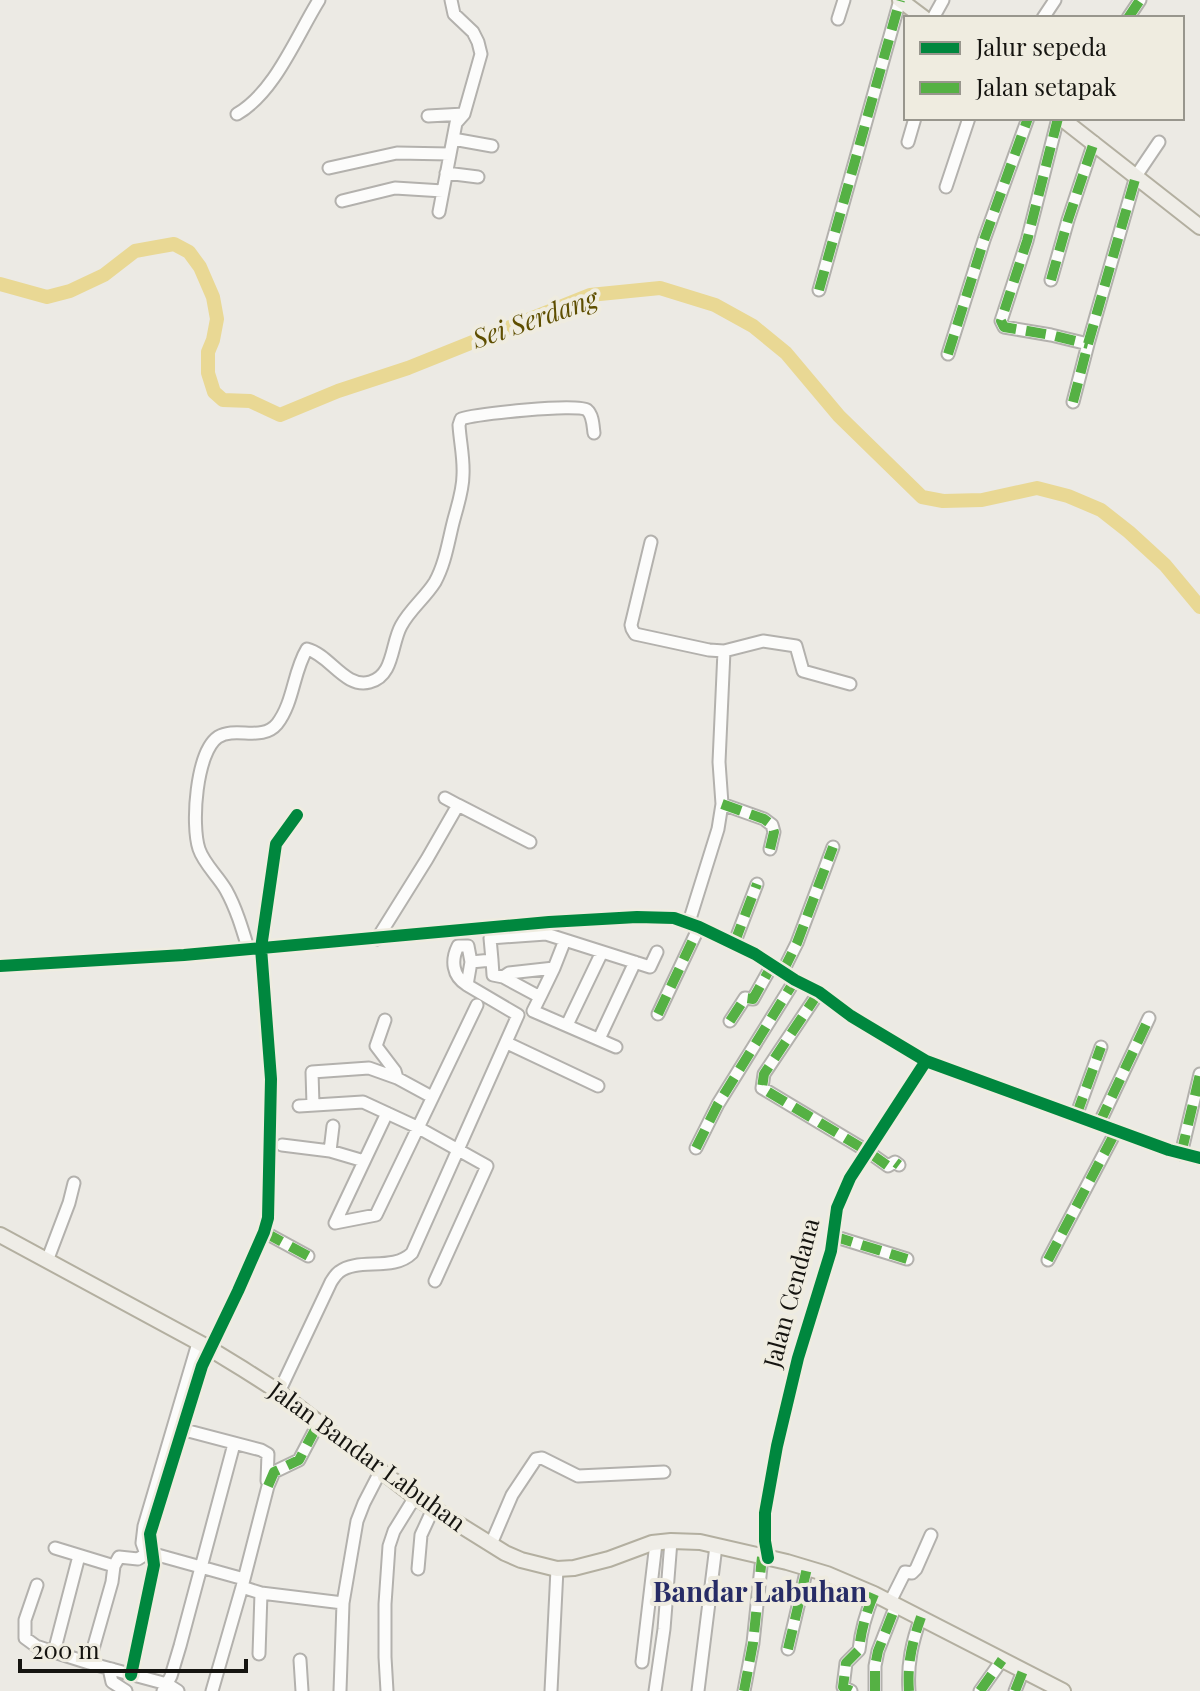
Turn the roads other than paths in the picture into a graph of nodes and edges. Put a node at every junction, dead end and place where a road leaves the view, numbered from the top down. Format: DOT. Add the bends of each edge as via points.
graph roads {
  1 [pos="319,0"];
  2 [pos="451,0"];
  3 [pos="844,0"];
  4 [pos="900,0"];
  5 [pos="921,16"];
  6 [pos="838,19"];
  7 [pos="237,114"];
  8 [pos="464,114"];
  9 [pos="428,116"];
  10 [pos="914,120"];
  11 [pos="968,120"];
  12 [pos="1027,120"];
  13 [pos="1063,120"];
  14 [pos="1064,120"];
  15 [pos="453,139"];
  16 [pos="908,142"];
  17 [pos="1094,142"];
  18 [pos="1159,142"];
  19 [pos="492,146"];
  20 [pos="450,154"];
  21 [pos="329,168"];
  22 [pos="446,173"];
  23 [pos="1136,176"];
  24 [pos="478,177"];
  25 [pos="946,187"];
  26 [pos="443,191"];
  27 [pos="342,201"];
  28 [pos="439,212"];
  29 [pos="1200,227"];
  30 [pos="1051,280"];
  31 [pos="819,290"];
  32 [pos="1088,344"];
  33 [pos="948,354"];
  34 [pos="1073,402"];
  35 [pos="594,433"];
  36 [pos="651,542"];
  37 [pos="724,651"];
  38 [pos="850,684"];
  39 [pos="445,798"];
  40 [pos="722,804"];
  41 [pos="458,805"];
  42 [pos="297,815"];
  43 [pos="530,842"];
  44 [pos="833,847"];
  45 [pos="770,849"];
  46 [pos="757,884"];
  47 [pos="694,924"];
  48 [pos="462,931"];
  49 [pos="377,939"];
  50 [pos="565,940"];
  51 [pos="734,944"];
  52 [pos="463,946"];
  53 [pos="254,948"];
  54 [pos="602,952"];
  55 [pos="657,952"];
  56 [pos="492,960"];
  57 [pos="471,962"];
  58 [pos="635,962"];
  59 [pos="0,966"];
  60 [pos="554,968"];
  61 [pos="777,968"];
  62 [pos="503,977"];
  63 [pos="795,980"];
  64 [pos="467,985"];
  65 [pos="819,992"];
  66 [pos="540,997"];
  67 [pos="477,1005"];
  68 [pos="658,1014"];
  69 [pos="1149,1018"];
  70 [pos="385,1020"];
  71 [pos="730,1021"];
  72 [pos="567,1025"];
  73 [pos="599,1039"];
  74 [pos="507,1043"];
  75 [pos="376,1046"];
  76 [pos="616,1047"];
  77 [pos="1101,1047"];
  78 [pos="926,1061"];
  79 [pos="369,1068"];
  80 [pos="1200,1074"];
  81 [pos="397,1078"];
  82 [pos="598,1086"];
  83 [pos="432,1097"];
  84 [pos="313,1105"];
  85 [pos="299,1106"];
  86 [pos="387,1113"];
  87 [pos="1076,1116"];
  88 [pos="1099,1124"];
  89 [pos="333,1126"];
  90 [pos="417,1127"];
  91 [pos="1116,1131"];
  92 [pos="282,1145"];
  93 [pos="696,1148"];
  94 [pos="330,1151"];
  95 [pos="459,1151"];
  96 [pos="867,1151"];
  97 [pos="1181,1154"];
  98 [pos="1200,1158"];
  99 [pos="364,1161"];
  100 [pos="899,1165"];
  101 [pos="74,1183"];
  102 [pos="264,1232"];
  103 [pos="0,1235"];
  104 [pos="833,1236"];
  105 [pos="308,1256"];
  106 [pos="907,1259"];
  107 [pos="1048,1260"];
  108 [pos="47,1261"];
  109 [pos="435,1281"];
  110 [pos="204,1346"];
  111 [pos="279,1392"];
  112 [pos="319,1422"];
  113 [pos="178,1428"];
  114 [pos="234,1444"];
  115 [pos="380,1472"];
  116 [pos="664,1472"];
  117 [pos="268,1486"];
  118 [pos="415,1497"];
  119 [pos="433,1509"];
  120 [pos="931,1535"];
  121 [pos="664,1542"];
  122 [pos="491,1544"];
  123 [pos="716,1546"];
  124 [pos="55,1548"];
  125 [pos="79,1556"];
  126 [pos="765,1557"];
  127 [pos="150,1559"];
  128 [pos="114,1566"];
  129 [pos="202,1568"];
  130 [pos="807,1568"];
  131 [pos="418,1569"];
  132 [pos="557,1569"];
  133 [pos="243,1583"];
  134 [pos="37,1585"];
  135 [pos="261,1593"];
  136 [pos="874,1594"];
  137 [pos="343,1603"];
  138 [pos="893,1604"];
  139 [pos="921,1617"];
  140 [pos="788,1649"];
  141 [pos="54,1652"];
  142 [pos="259,1654"];
  143 [pos="300,1660"];
  144 [pos="1002,1660"];
  145 [pos="642,1662"];
  146 [pos="89,1663"];
  147 [pos="112,1669"];
  148 [pos="1023,1671"];
  149 [pos="128,1674"];
  150 [pos="165,1688"];
  151 [pos="126,1691"];
  152 [pos="212,1691"];
  153 [pos="302,1691"];
  154 [pos="340,1691"];
  155 [pos="387,1691"];
  156 [pos="551,1691"];
  157 [pos="655,1691"];
  158 [pos="698,1691"];
  159 [pos="744,1691"];
  160 [pos="851,1691"];
  161 [pos="875,1691"];
  162 [pos="909,1691"];
  163 [pos="980,1691"];
  164 [pos="1015,1691"];
  165 [pos="1063,1691"];
  1 -- 7 [label="street" via="263,92"];
  2 -- 8 [label="street" via="454,14 473,32 481,54"];
  3 -- 6 [label="street"];
  4 -- 5 [label="main road"];
  4 -- 31 [label="street"];
  8 -- 9 [label="street"];
  8 -- 15 [label="street"];
  10 -- 16 [label="street"];
  11 -- 25 [label="street"];
  12 -- 33 [label="street"];
  13 -- 32 [label="street" via="1001,321 1004,327"];
  14 -- 17 [label="main road"];
  15 -- 19 [label="street"];
  15 -- 20 [label="street"];
  17 -- 23 [label="main road"];
  17 -- 30 [label="street"];
  18 -- 23 [label="street"];
  20 -- 21 [label="street" via="397,153"];
  20 -- 22 [label="street"];
  22 -- 24 [label="street"];
  22 -- 26 [label="street"];
  23 -- 29 [label="main road"];
  23 -- 32 [label="street"];
  26 -- 27 [label="street" via="395,188"];
  26 -- 28 [label="street"];
  32 -- 34 [label="street"];
  35 -- 53 [label="street" via="591,415 581,407 461,419 463,479 443,564 400,627 382,676 355,682 307,649 276,724 266,732 221,736 214,742 200,769 198,845"];
  36 -- 37 [label="street" via="633,632"];
  37 -- 38 [label="street" via="763,641 796,646 803,671"];
  37 -- 40 [label="street"];
  39 -- 41 [label="street"];
  40 -- 45 [label="street" via="772,825"];
  40 -- 47 [label="street"];
  41 -- 43 [label="street"];
  41 -- 49 [label="street"];
  42 -- 53 [label="street" via="276,844"];
  44 -- 61 [label="street" via="797,943"];
  46 -- 51 [label="street"];
  47 -- 48 [label="street" via="661,916"];
  47 -- 51 [label="street"];
  47 -- 68 [label="street"];
  48 -- 49 [label="street"];
  48 -- 52 [label="street"];
  49 -- 53 [label="street"];
  50 -- 54 [label="street"];
  50 -- 56 [label="street" via="546,934 490,938"];
  50 -- 60 [label="street"];
  51 -- 61 [label="street"];
  52 -- 57 [label="street"];
  52 -- 64 [label="street" via="454,953 455,972"];
  53 -- 59 [label="street"];
  53 -- 102 [label="street" via="271,1079"];
  54 -- 58 [label="street"];
  54 -- 72 [label="street"];
  55 -- 58 [label="street" via="650,967"];
  56 -- 57 [label="street"];
  56 -- 62 [label="street" via="493,975"];
  57 -- 64 [label="street"];
  58 -- 73 [label="street"];
  60 -- 62 [label="street"];
  60 -- 66 [label="street"];
  61 -- 63 [label="street"];
  61 -- 71 [label="street" via="753,999 745,998"];
  62 -- 66 [label="street"];
  63 -- 65 [label="street"];
  63 -- 93 [label="street"];
  64 -- 74 [label="street" via="518,1015"];
  65 -- 78 [label="street"];
  65 -- 96 [label="street" via="764,1074 762,1088"];
  66 -- 72 [label="street" via="533,1011"];
  67 -- 83 [label="street"];
  69 -- 88 [label="street"];
  70 -- 75 [label="street"];
  72 -- 73 [label="street"];
  73 -- 76 [label="street"];
  74 -- 82 [label="street"];
  74 -- 95 [label="street"];
  75 -- 79 [label="street"];
  75 -- 81 [label="street"];
  77 -- 87 [label="street"];
  78 -- 87 [label="street"];
  78 -- 96 [label="street, Jalan Cendana"];
  79 -- 81 [label="street"];
  79 -- 84 [label="street" via="312,1072"];
  80 -- 97 [label="street"];
  81 -- 83 [label="street"];
  83 -- 90 [label="street"];
  84 -- 85 [label="street"];
  84 -- 86 [label="street" via="363,1102"];
  86 -- 90 [label="street"];
  86 -- 99 [label="street"];
  87 -- 88 [label="street"];
  88 -- 91 [label="street"];
  89 -- 94 [label="street"];
  90 -- 95 [label="street"];
  90 -- 99 [label="street" via="376,1215 335,1223"];
  91 -- 97 [label="street"];
  91 -- 107 [label="street"];
  92 -- 94 [label="street"];
  94 -- 99 [label="street"];
  95 -- 109 [label="street" via="487,1166"];
  95 -- 111 [label="street" via="412,1253 404,1260 340,1271 331,1282"];
  96 -- 100 [label="street" via="888,1166"];
  96 -- 104 [label="street, Jalan Cendana" via="837,1208"];
  97 -- 98 [label="street"];
  101 -- 108 [label="street"];
  102 -- 105 [label="street"];
  102 -- 110 [label="street" via="238,1291"];
  103 -- 108 [label="main road, Jalan Bandar Labuhan"];
  104 -- 106 [label="street"];
  104 -- 126 [label="street, Jalan Cendana" via="787,1397 765,1513"];
  108 -- 110 [label="main road, Jalan Bandar Labuhan"];
  110 -- 111 [label="main road, Jalan Bandar Labuhan"];
  110 -- 113 [label="street"];
  111 -- 112 [label="main road, Jalan Bandar Labuhan"];
  112 -- 115 [label="main road, Jalan Bandar Labuhan"];
  112 -- 117 [label="street" via="299,1460 274,1472"];
  113 -- 114 [label="street"];
  113 -- 127 [label="street" via="144,1526 142,1543"];
  114 -- 117 [label="street" via="268,1454"];
  114 -- 129 [label="street"];
  115 -- 118 [label="main road, Jalan Bandar Labuhan"];
  115 -- 137 [label="street" via="357,1521"];
  116 -- 122 [label="street" via="578,1476 536,1459 512,1495"];
  117 -- 133 [label="street"];
  118 -- 119 [label="main road, Jalan Bandar Labuhan"];
  118 -- 155 [label="street" via="389,1546"];
  119 -- 122 [label="main road, Jalan Bandar Labuhan"];
  119 -- 131 [label="street" via="421,1535"];
  120 -- 138 [label="street" via="916,1569 905,1572"];
  121 -- 123 [label="main road, Jalan Bandar Labuhan"];
  121 -- 132 [label="main road, Jalan Bandar Labuhan"];
  121 -- 145 [label="street"];
  121 -- 157 [label="street" via="664,1629"];
  122 -- 132 [label="main road, Jalan Bandar Labuhan" via="521,1560"];
  123 -- 126 [label="main road, Jalan Bandar Labuhan"];
  123 -- 158 [label="street"];
  124 -- 125 [label="street"];
  125 -- 128 [label="street"];
  125 -- 141 [label="street"];
  126 -- 130 [label="main road, Jalan Bandar Labuhan"];
  126 -- 159 [label="street, Jalan Cendana"];
  127 -- 128 [label="street" via="119,1557"];
  127 -- 129 [label="street"];
  127 -- 149 [label="street"];
  128 -- 146 [label="street"];
  129 -- 133 [label="street"];
  129 -- 150 [label="street"];
  130 -- 136 [label="main road, Jalan Bandar Labuhan"];
  130 -- 140 [label="street"];
  132 -- 156 [label="street"];
  133 -- 135 [label="street"];
  133 -- 152 [label="street"];
  134 -- 141 [label="street" via="25,1638"];
  135 -- 137 [label="street"];
  135 -- 142 [label="street"];
  136 -- 138 [label="main road, Jalan Bandar Labuhan"];
  136 -- 160 [label="street" via="859,1650 846,1663 843,1687"];
  137 -- 154 [label="street"];
  138 -- 139 [label="main road, Jalan Bandar Labuhan"];
  138 -- 161 [label="street" via="878,1651"];
  139 -- 144 [label="main road, Jalan Bandar Labuhan"];
  139 -- 162 [label="street" via="910,1649"];
  141 -- 146 [label="street"];
  143 -- 153 [label="street"];
  144 -- 148 [label="main road, Jalan Bandar Labuhan"];
  144 -- 163 [label="street"];
  146 -- 147 [label="street"];
  147 -- 149 [label="street"];
  147 -- 151 [label="street" via="112,1682"];
  148 -- 164 [label="street"];
  148 -- 165 [label="main road, Jalan Bandar Labuhan"];
  149 -- 150 [label="street"];
}
